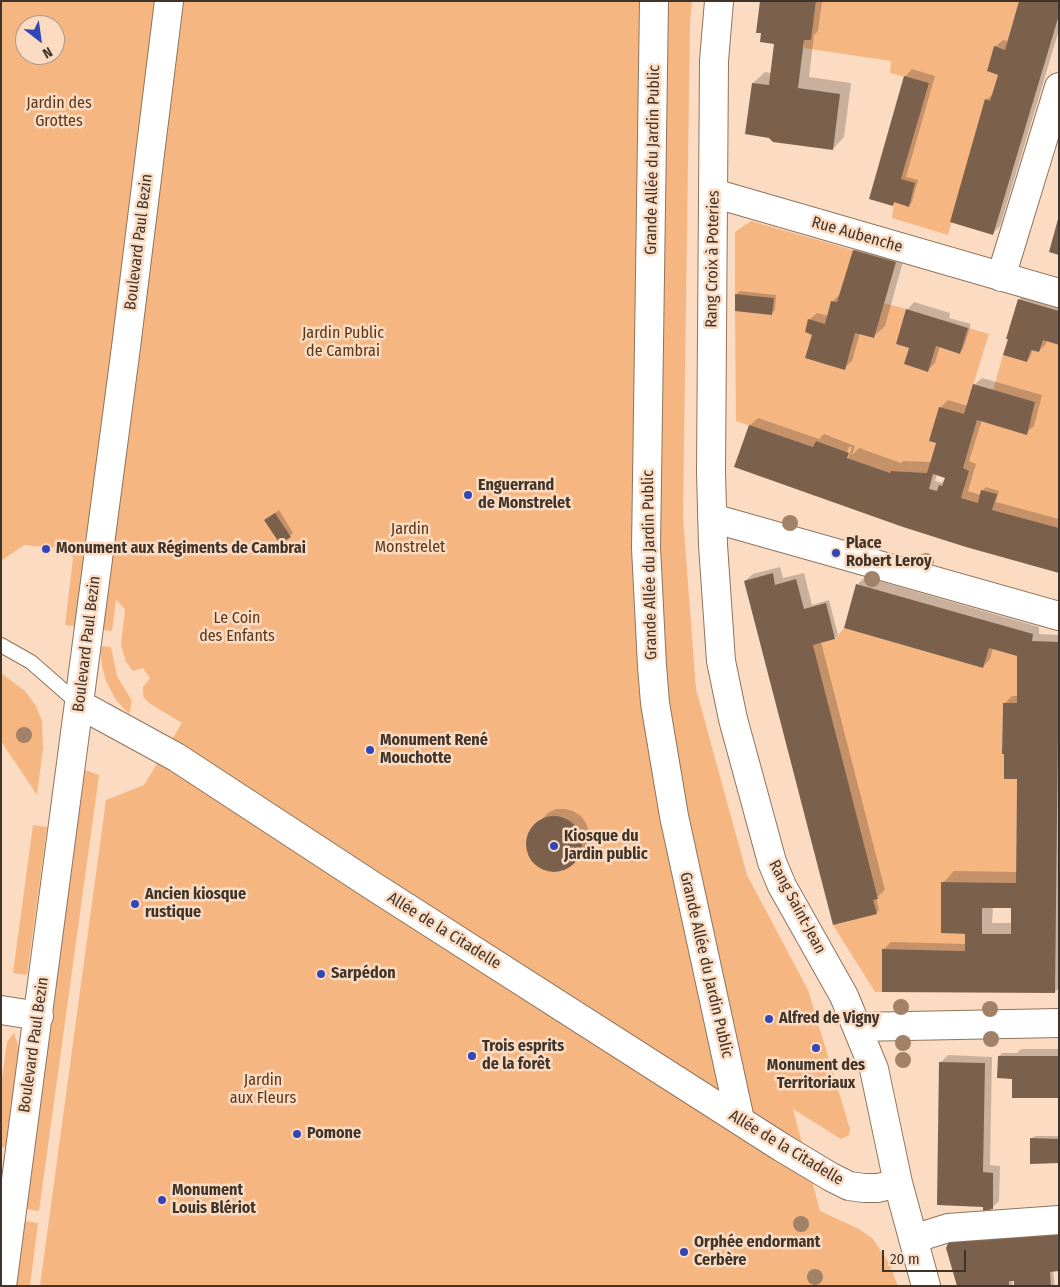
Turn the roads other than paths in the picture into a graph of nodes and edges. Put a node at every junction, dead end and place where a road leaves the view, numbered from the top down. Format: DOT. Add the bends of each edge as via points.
graph roads {
  1 [pos="169,1"];
  2 [pos="654,1"];
  3 [pos="719,1"];
  4 [pos="1059,86"];
  5 [pos="714,193"];
  6 [pos="1001,277"];
  7 [pos="1059,293"];
  8 [pos="712,518"];
  9 [pos="1059,616"];
  10 [pos="1,645"];
  11 [pos="79,704"];
  12 [pos="1,1010"];
  13 [pos="39,1016"];
  14 [pos="1059,1023"];
  15 [pos="858,1027"];
  16 [pos="740,1120"];
  17 [pos="898,1183"];
  18 [pos="1059,1220"];
  19 [pos="913,1239"];
  20 [pos="2,1286"];
  21 [pos="926,1286"];
  1 -- 11 [label="street, Boulevard Paul Bezin"];
  2 -- 16 [label="street, Grande Allée du Jardin Public" via="646,548 652,658 674,816"];
  3 -- 5 [label="street, Rang Croix à Poteries" via="714,61"];
  4 -- 6 [label="street"];
  5 -- 6 [label="street, Rue Aubenche"];
  5 -- 8 [label="street, Rang Croix à Poteries"];
  6 -- 7 [label="street, Rue Aubenche"];
  8 -- 9 [label="street"];
  8 -- 15 [label="street, Rang Saint-Jean" via="721,661 762,829 778,879 836,980"];
  10 -- 11 [label="lane, Allée de la Citadelle" via="31,662"];
  11 -- 13 [label="street, Boulevard Paul Bezin"];
  11 -- 16 [label="street, Allée de la Citadelle" via="176,757"];
  12 -- 13 [label="street"];
  13 -- 20 [label="street, Boulevard Paul Bezin"];
  14 -- 15 [label="street"];
  15 -- 17 [label="street, Rang Saint-Jean" via="876,1076"];
  16 -- 17 [label="street, Allée de la Citadelle" via="849,1186 871,1188"];
  17 -- 19 [label="street, Rang Saint-Jean"];
  18 -- 19 [label="street" via="948,1228"];
  19 -- 21 [label="street, Rang Saint-Jean"];
}
